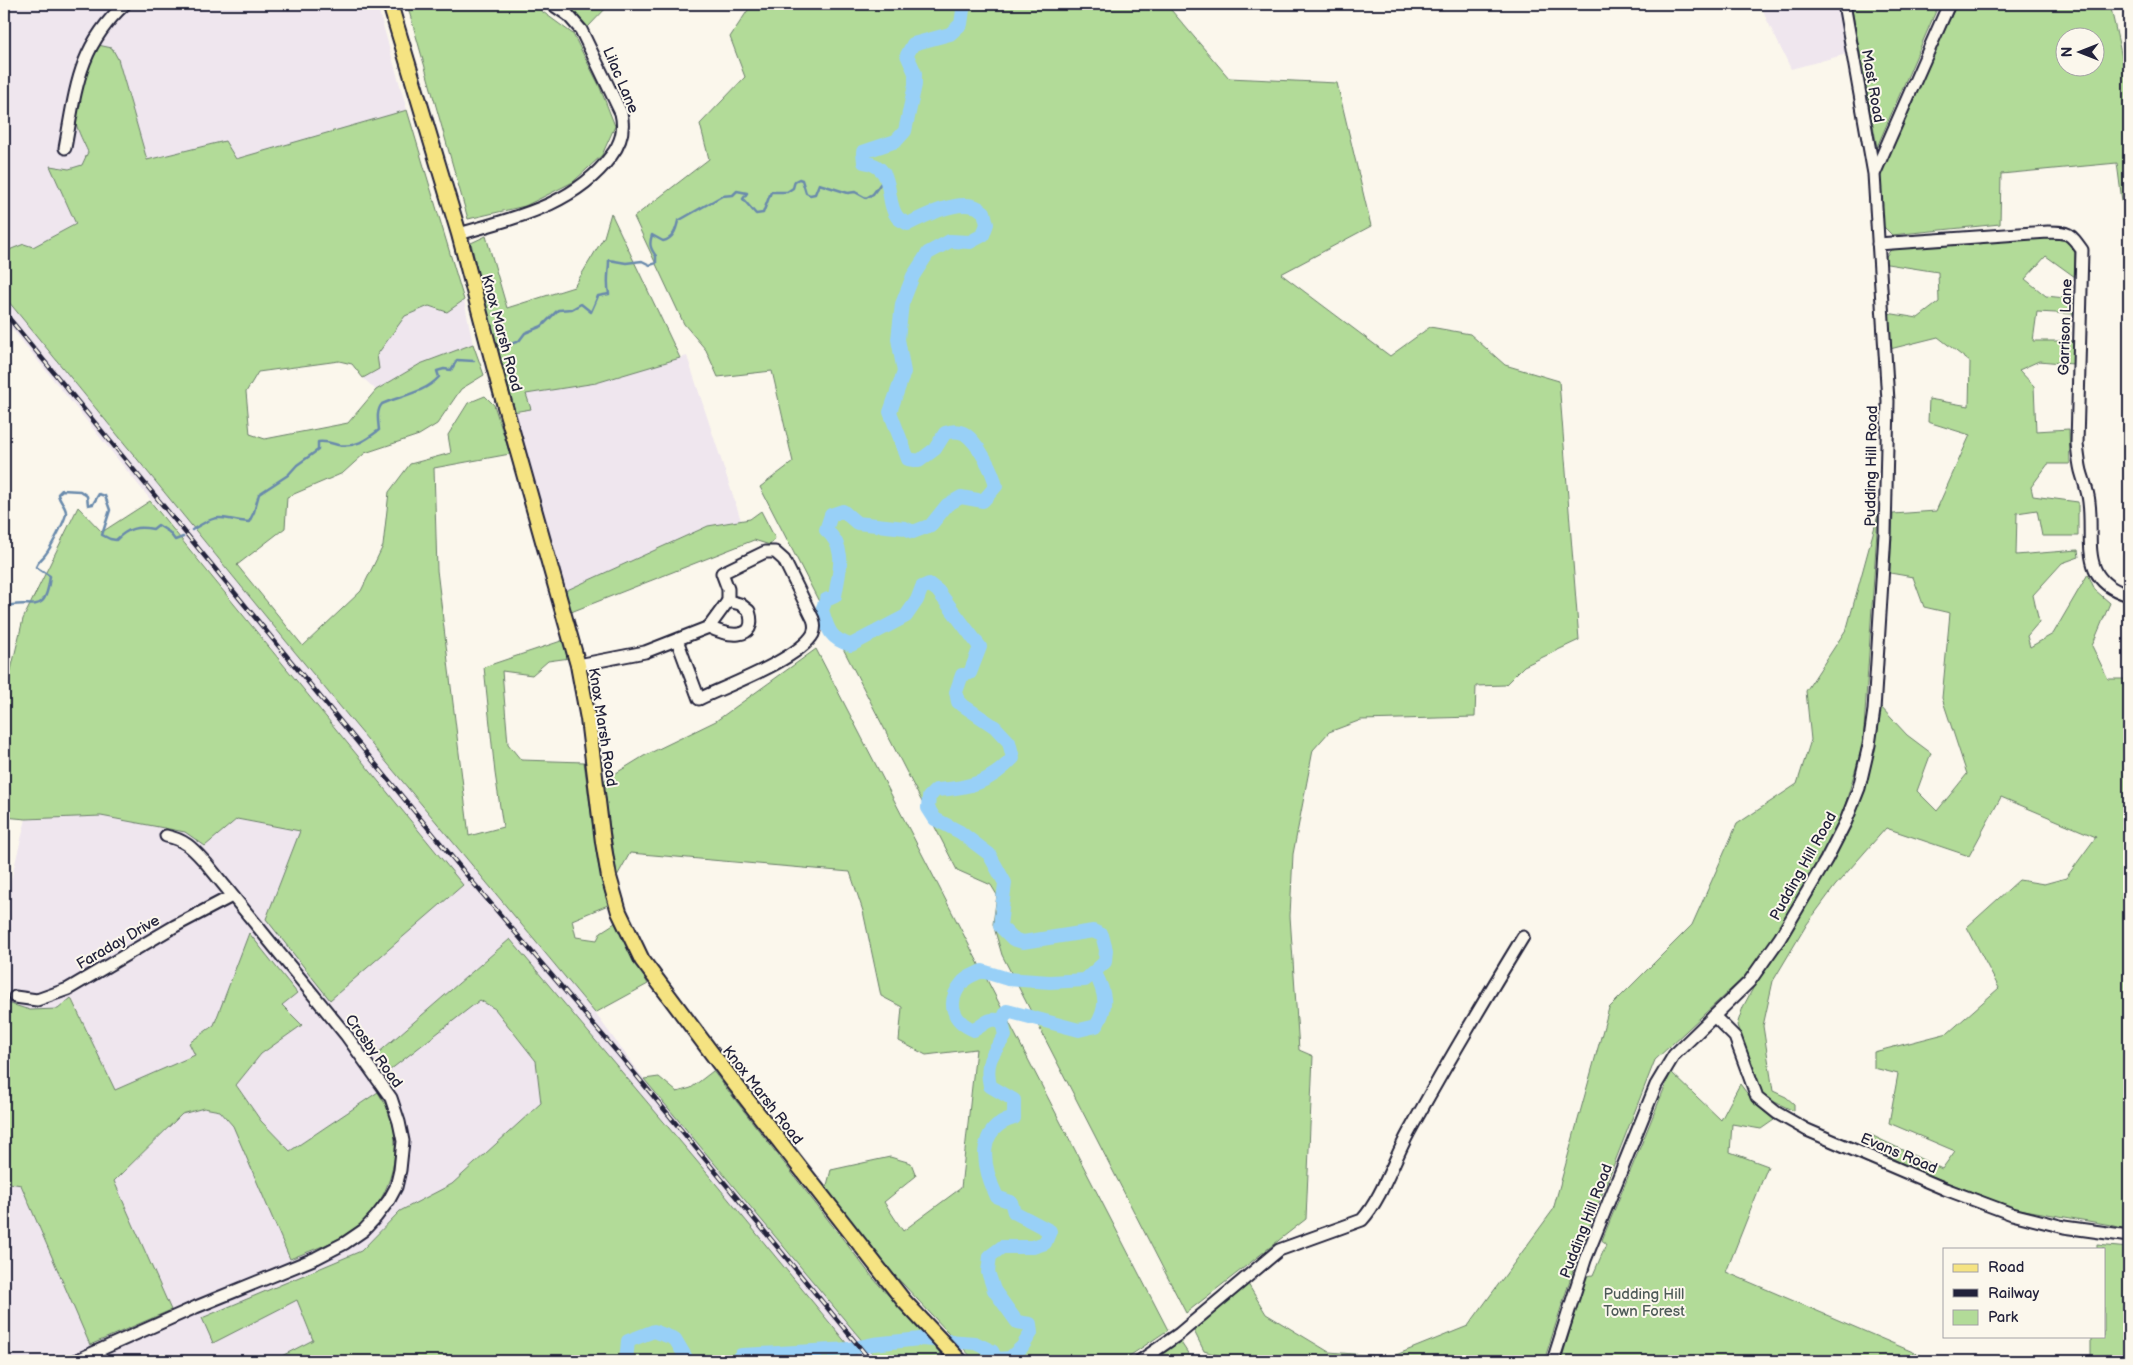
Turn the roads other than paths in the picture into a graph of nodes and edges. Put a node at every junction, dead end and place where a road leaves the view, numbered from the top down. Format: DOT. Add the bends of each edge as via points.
graph roads {
  1 [pos="124,4"];
  2 [pos="390,4"];
  3 [pos="552,4"];
  4 [pos="1844,4"];
  5 [pos="1949,4"];
  6 [pos="65,148"];
  7 [pos="1874,174"];
  8 [pos="459,234"];
  9 [pos="1878,244"];
  10 [pos="2129,595"];
  11 [pos="728,601"];
  12 [pos="710,627"];
  13 [pos="677,640"];
  14 [pos="578,665"];
  15 [pos="166,836"];
  16 [pos="232,896"];
  17 [pos="1523,937"];
  18 [pos="16,996"];
  19 [pos="1714,1016"];
  20 [pos="2129,1236"];
  21 [pos="75,1361"];
  22 [pos="960,1361"];
  23 [pos="1140,1361"];
  24 [pos="1553,1361"];
  1 -- 6 [label="street" via="104,26 86,57 74,90"];
  2 -- 8 [label="main road, Knox Marsh Road"];
  3 -- 8 [label="street, Lilac Lane" via="575,22 586,38 621,113 624,126 619,144 596,174 555,202 521,216"];
  4 -- 7 [label="street, Mast Road"];
  5 -- 7 [label="street"];
  7 -- 9 [label="street, Pudding Hill Road"];
  8 -- 14 [label="main road, Knox Marsh Road"];
  9 -- 10 [label="street, Garrison Lane" via="2064,231 2082,250 2077,444 2089,505 2091,558 2102,581"];
  9 -- 19 [label="street, Pudding Hill Road" via="1889,427 1874,710 1869,745 1859,788 1826,860 1764,964"];
  11 -- 12 [label="street"];
  11 -- 12 [label="street" via="740,604 749,612 748,628 735,636"];
  11 -- 13 [label="street" via="728,588 722,573 765,552 775,552 784,560 813,619 812,635 778,662 699,699"];
  12 -- 13 [label="street"];
  13 -- 14 [label="street" via="632,655"];
  14 -- 22 [label="main road, Knox Marsh Road" via="609,878 619,912 642,960 839,1220 904,1301"];
  15 -- 16 [label="street, Crosby Road" via="179,838 192,848"];
  16 -- 18 [label="street, Faraday Drive" via="68,989 37,1000"];
  16 -- 21 [label="street, Crosby Road" via="346,1035 391,1098 402,1141 396,1187 376,1217 345,1243"];
  17 -- 23 [label="street" via="1446,1064 1395,1156 1370,1211 1362,1220 1279,1250 1179,1334"];
  19 -- 20 [label="street, Evans Road" via="1735,1037 1757,1097 1807,1130 2012,1214 2064,1227"];
  19 -- 24 [label="street, Pudding Hill Road" via="1674,1055 1656,1084 1585,1260"];
}
